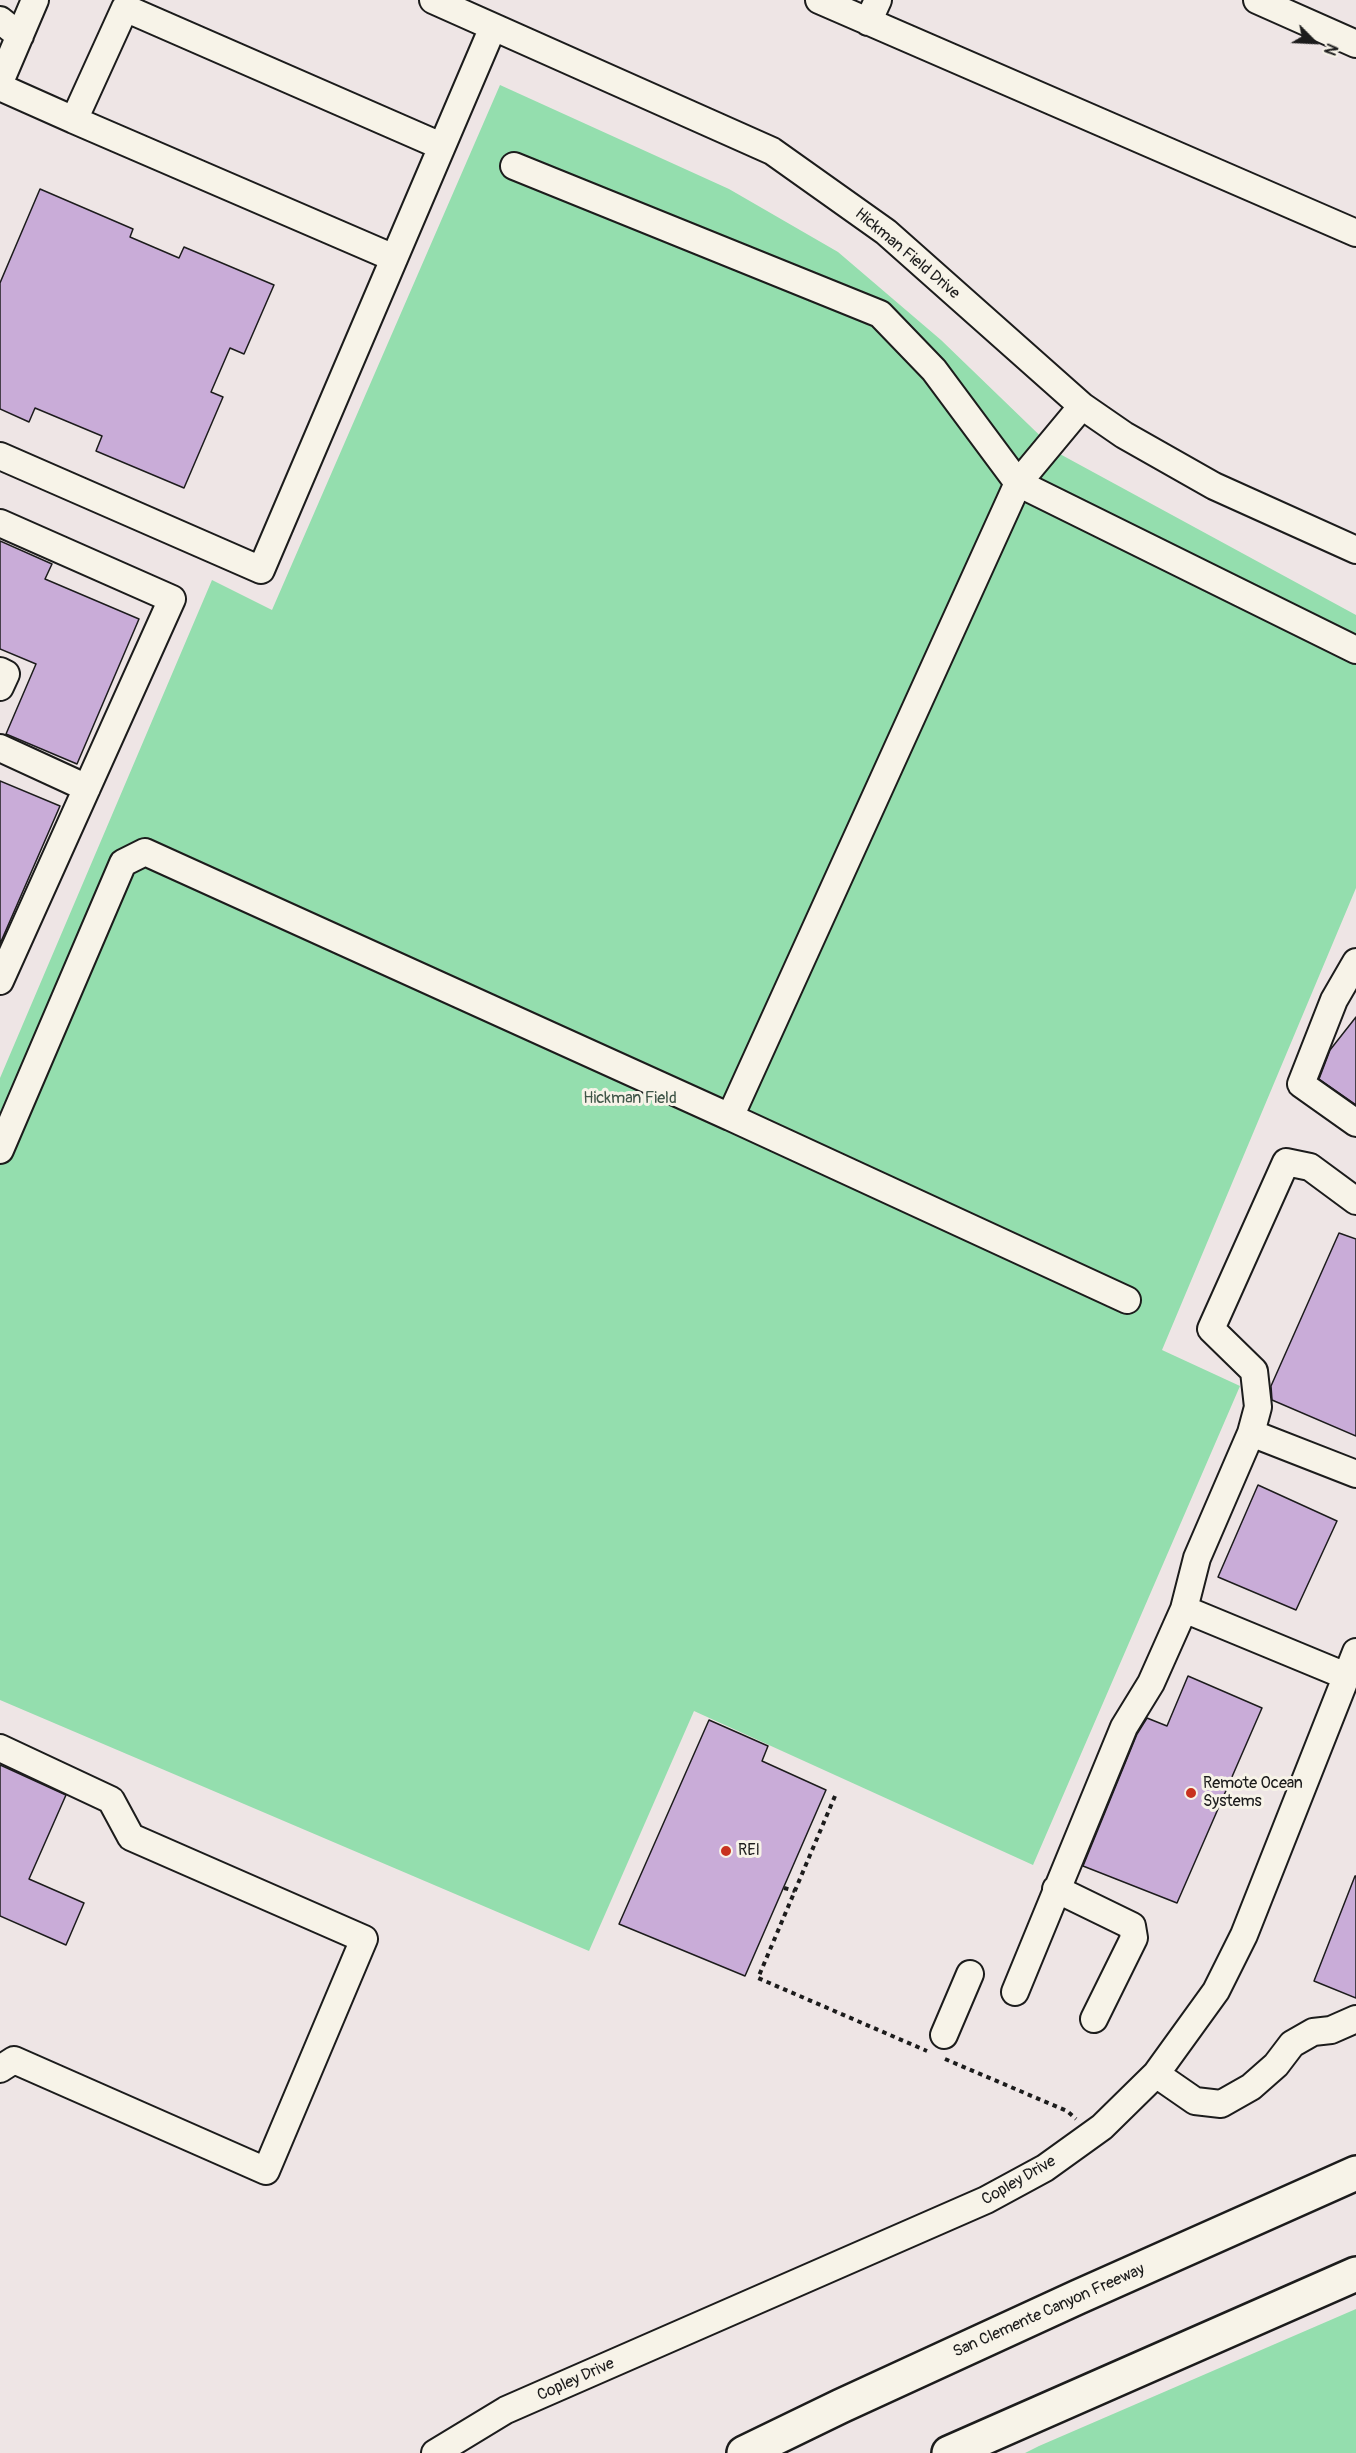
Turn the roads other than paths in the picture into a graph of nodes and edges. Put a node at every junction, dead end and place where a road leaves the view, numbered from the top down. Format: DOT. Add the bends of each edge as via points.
graph roads {
  1 [pos="35,0"];
  2 [pos="433,0"];
  3 [pos="819,0"];
  4 [pos="1257,0"];
  5 [pos="873,11"];
  6 [pos="0,20"];
  7 [pos="493,27"];
  8 [pos="20,36"];
  9 [pos="1356,44"];
  10 [pos="0,82"];
  11 [pos="0,87"];
  12 [pos="74,120"];
  13 [pos="441,146"];
  14 [pos="514,166"];
  15 [pos="1356,233"];
  16 [pos="394,258"];
  17 [pos="1082,406"];
  18 [pos="0,456"];
  19 [pos="1018,483"];
  20 [pos="0,523"];
  21 [pos="1356,550"];
  22 [pos="1356,650"];
  23 [pos="0,671"];
  24 [pos="0,687"];
  25 [pos="0,748"];
  26 [pos="87,788"];
  27 [pos="1356,962"];
  28 [pos="0,981"];
  29 [pos="730,1117"];
  30 [pos="1356,1123"];
  31 [pos="0,1150"];
  32 [pos="1356,1201"];
  33 [pos="1127,1300"];
  34 [pos="1251,1433"];
  35 [pos="1356,1474"];
  36 [pos="1184,1609"];
  37 [pos="1353,1663"];
  38 [pos="0,1748"];
  39 [pos="1056,1889"];
  40 [pos="970,1974"];
  41 [pos="1015,1992"];
  42 [pos="1094,2019"];
  43 [pos="1356,2019"];
  44 [pos="938,2048"];
  45 [pos="0,2069"];
  46 [pos="1156,2074"];
  47 [pos="1356,2173"];
  48 [pos="1356,2274"];
  49 [pos="435,2453"];
  50 [pos="744,2453"];
  51 [pos="949,2453"];
  1 -- 8 [label="street"];
  2 -- 7 [label="street, Hickman Field Drive"];
  3 -- 5 [label="street"];
  4 -- 9 [label="street"];
  5 -- 15 [label="street"];
  6 -- 8 [label="street"];
  7 -- 13 [label="street"];
  7 -- 17 [label="street, Hickman Field Drive" via="772,151 886,232"];
  8 -- 10 [label="street"];
  11 -- 12 [label="street"];
  12 -- 13 [label="street" via="125,8"];
  12 -- 16 [label="street"];
  13 -- 16 [label="street"];
  14 -- 19 [label="street" via="880,314 934,370"];
  16 -- 18 [label="street" via="261,570"];
  17 -- 19 [label="street"];
  17 -- 21 [label="street, Hickman Field Drive" via="1124,435 1214,486"];
  19 -- 22 [label="street"];
  19 -- 29 [label="street"];
  20 -- 26 [label="street" via="172,598"];
  23 -- 24 [label="street" via="6,674"];
  25 -- 26 [label="street"];
  26 -- 28 [label="street"];
  27 -- 30 [label="street" via="1335,1000 1300,1084"];
  29 -- 31 [label="street" via="145,852 123,863"];
  29 -- 33 [label="street"];
  32 -- 34 [label="street" via="1310,1167 1286,1162 1211,1329 1254,1371 1258,1407"];
  34 -- 35 [label="street"];
  34 -- 36 [label="street" via="1197,1558"];
  36 -- 37 [label="street"];
  36 -- 39 [label="street" via="1151,1683 1124,1727"];
  37 -- 46 [label="street, Copley Drive" via="1244,1935 1216,1991"];
  38 -- 45 [label="street" via="111,1800 131,1837 364,1939 266,2171 14,2060"];
  39 -- 41 [label="street"];
  39 -- 42 [label="street" via="1132,1926 1134,1938"];
  40 -- 44 [label="street"];
  43 -- 46 [label="street" via="1331,2030 1313,2032 1292,2044 1251,2087 1221,2104 1195,2101"];
  46 -- 49 [label="street, Copley Drive" via="1093,2134 1045,2168 986,2200 506,2410"];
  47 -- 50 [label="highway, San Clemente Canyon Freeway"];
  48 -- 51 [label="highway"];
}
